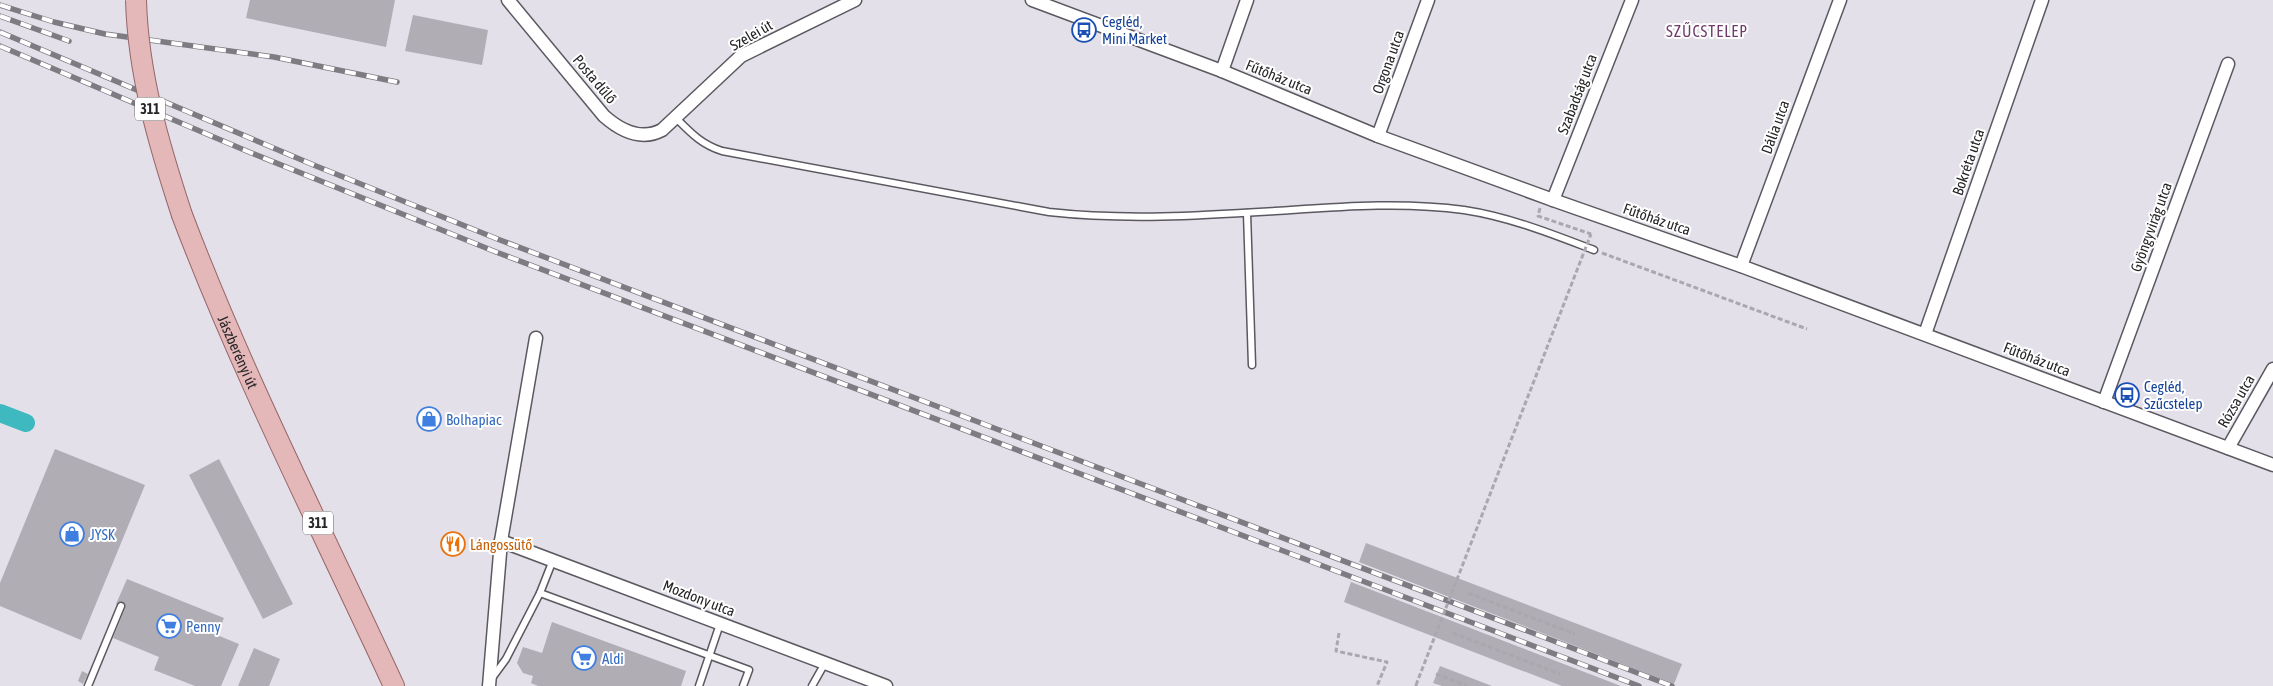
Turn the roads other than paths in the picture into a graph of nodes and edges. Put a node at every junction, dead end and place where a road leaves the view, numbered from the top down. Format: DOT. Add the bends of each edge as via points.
graph roads {
  1 [pos="136,0"];
  2 [pos="508,0"];
  3 [pos="855,0"];
  4 [pos="1032,0"];
  5 [pos="1248,0"];
  6 [pos="1428,0"];
  7 [pos="1632,0"];
  8 [pos="1840,0"];
  9 [pos="2042,0"];
  10 [pos="2228,64"];
  11 [pos="1222,71"];
  12 [pos="676,118"];
  13 [pos="1378,136"];
  14 [pos="1553,200"];
  15 [pos="1247,213"];
  16 [pos="1594,250"];
  17 [pos="1741,266"];
  18 [pos="1925,334"];
  19 [pos="536,338"];
  20 [pos="1252,365"];
  21 [pos="2273,369"];
  22 [pos="2104,402"];
  23 [pos="2228,448"];
  24 [pos="2273,465"];
  25 [pos="501,540"];
  26 [pos="553,560"];
  27 [pos="540,592"];
  28 [pos="121,606"];
  29 [pos="720,624"];
  30 [pos="709,656"];
  31 [pos="825,663"];
  32 [pos="489,684"];
  33 [pos="88,686"];
  34 [pos="394,686"];
  35 [pos="699,686"];
  36 [pos="743,686"];
  37 [pos="812,686"];
  38 [pos="886,686"];
  1 -- 34 [label="main road, Jászberényi út / 311, bridge" via="150,111 205,277"];
  2 -- 12 [label="street, Posta dűlő" via="614,125 639,135 653,135"];
  3 -- 12 [label="street, Szelei út" via="741,56"];
  4 -- 11 [label="street, Fűtőház utca"];
  5 -- 11 [label="street"];
  6 -- 13 [label="street, Orgona utca"];
  7 -- 14 [label="street, Szabadság utca"];
  8 -- 17 [label="street, Dália utca"];
  9 -- 18 [label="street, Bokréta utca"];
  10 -- 22 [label="street, Gyöngyvirág utca"];
  11 -- 13 [label="street, Fűtőház utca"];
  12 -- 15 [label="lane" via="696,139 722,151 1025,208 1124,218"];
  13 -- 14 [label="street, Fűtőház utca"];
  14 -- 17 [label="street, Fűtőház utca"];
  15 -- 16 [label="lane" via="1353,206 1442,208 1486,214 1529,225"];
  15 -- 20 [label="lane"];
  17 -- 18 [label="street, Fűtőház utca"];
  18 -- 22 [label="street, Fűtőház utca"];
  19 -- 25 [label="street"];
  21 -- 23 [label="street, Rózsa utca"];
  22 -- 23 [label="street, Fűtőház utca"];
  23 -- 24 [label="street, Fűtőház utca"];
  25 -- 26 [label="street, Mozdony utca"];
  25 -- 32 [label="street"];
  26 -- 27 [label="lane"];
  26 -- 29 [label="street, Mozdony utca"];
  27 -- 30 [label="lane"];
  27 -- 32 [label="lane" via="506,659"];
  28 -- 33 [label="lane"];
  29 -- 30 [label="lane"];
  29 -- 31 [label="street, Mozdony utca"];
  30 -- 35 [label="lane"];
  30 -- 36 [label="lane" via="749,670"];
  31 -- 37 [label="lane"];
  31 -- 38 [label="street, Mozdony utca"];
}
